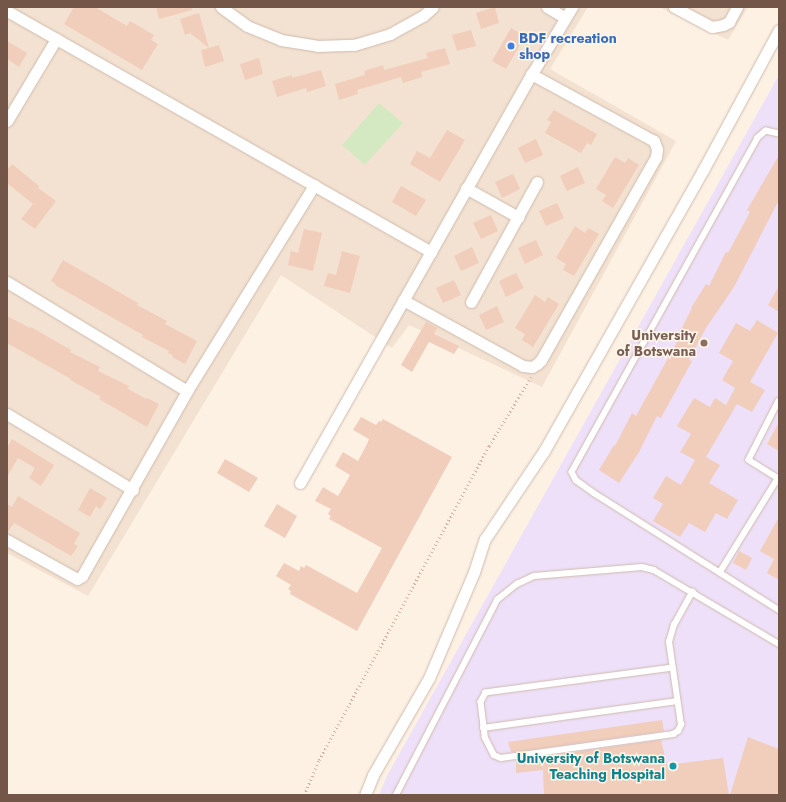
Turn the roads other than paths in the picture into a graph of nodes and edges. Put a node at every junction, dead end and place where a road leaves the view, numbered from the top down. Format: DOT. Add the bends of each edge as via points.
graph roads {
  1 [pos="221,7"];
  2 [pos="433,7"];
  3 [pos="547,7"];
  4 [pos="572,7"];
  5 [pos="674,7"];
  6 [pos="737,7"];
  7 [pos="7,11"];
  8 [pos="565,18"];
  9 [pos="779,30"];
  10 [pos="56,39"];
  11 [pos="531,74"];
  12 [pos="7,121"];
  13 [pos="779,134"];
  14 [pos="537,182"];
  15 [pos="314,185"];
  16 [pos="466,188"];
  17 [pos="518,217"];
  18 [pos="431,252"];
  19 [pos="7,282"];
  20 [pos="403,300"];
  21 [pos="471,302"];
  22 [pos="187,392"];
  23 [pos="779,401"];
  24 [pos="7,414"];
  25 [pos="778,478"];
  26 [pos="300,482"];
  27 [pos="133,490"];
  28 [pos="7,540"];
  29 [pos="720,572"];
  30 [pos="692,592"];
  31 [pos="779,610"];
  32 [pos="779,644"];
  33 [pos="672,668"];
  34 [pos="677,701"];
  35 [pos="483,728"];
  36 [pos="365,795"];
  37 [pos="396,795"];
  1 -- 2 [label="street" via="246,26 281,40 317,46 354,45 390,34 423,16"];
  3 -- 8 [label="street"];
  4 -- 8 [label="street"];
  5 -- 6 [label="street" via="712,27 729,22"];
  7 -- 10 [label="street"];
  8 -- 11 [label="street"];
  9 -- 36 [label="street" via="544,451 484,539 474,572 429,678 373,775"];
  10 -- 12 [label="street"];
  10 -- 15 [label="street"];
  11 -- 16 [label="street"];
  11 -- 20 [label="street" via="654,141 656,157 541,360 532,367 523,366"];
  13 -- 29 [label="lane" via="766,132 758,138 572,472 576,480 594,493"];
  14 -- 17 [label="street"];
  15 -- 18 [label="street"];
  15 -- 22 [label="street"];
  16 -- 17 [label="street"];
  16 -- 18 [label="street"];
  17 -- 21 [label="street"];
  18 -- 20 [label="street"];
  19 -- 22 [label="street"];
  20 -- 26 [label="street"];
  22 -- 27 [label="street"];
  23 -- 25 [label="lane" via="749,460"];
  24 -- 27 [label="street"];
  25 -- 29 [label="lane"];
  27 -- 28 [label="street" via="78,579"];
  29 -- 31 [label="lane"];
  30 -- 32 [label="lane"];
  30 -- 33 [label="lane" via="674,625 670,642"];
  30 -- 37 [label="lane" via="654,570 642,567 534,576 517,584 497,600"];
  33 -- 34 [label="lane"];
  33 -- 35 [label="lane" via="486,693 481,702"];
  34 -- 35 [label="lane"];
  34 -- 35 [label="lane" via="681,728 673,734 501,758 490,750"];
}
